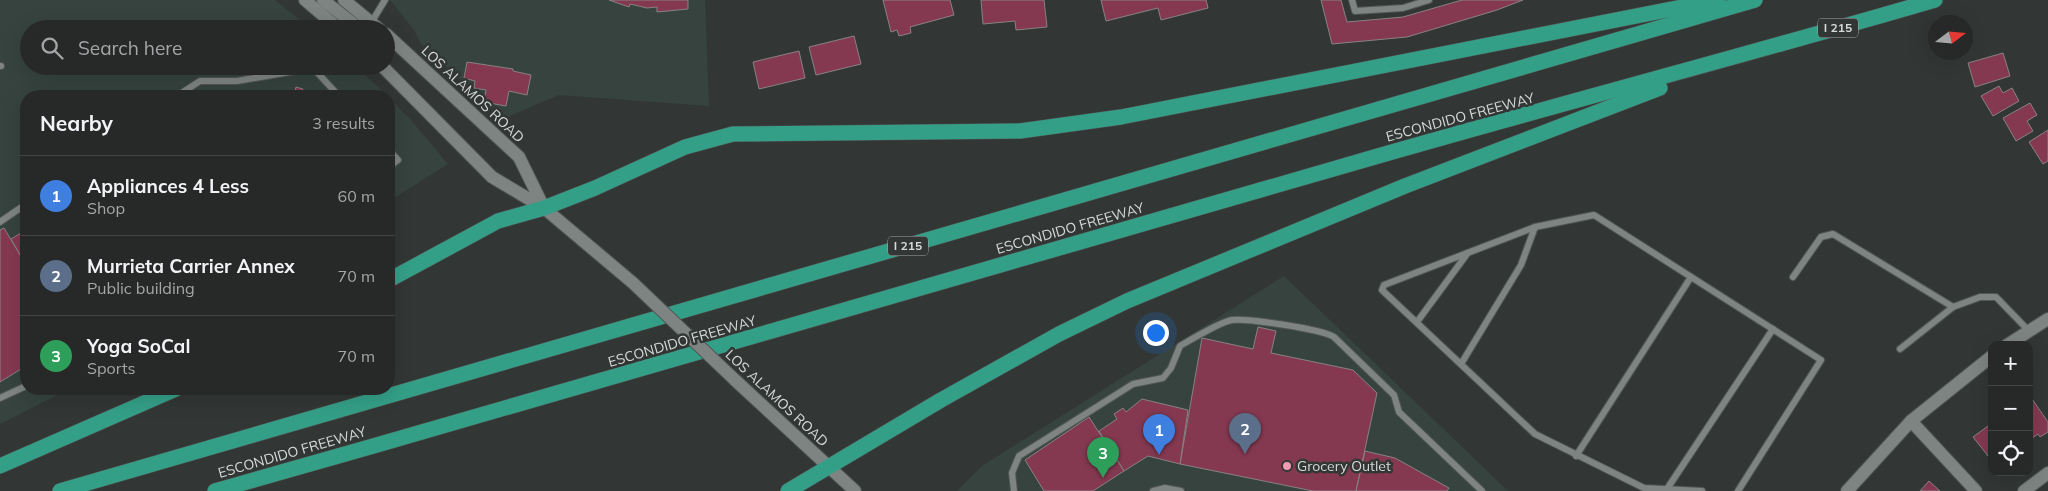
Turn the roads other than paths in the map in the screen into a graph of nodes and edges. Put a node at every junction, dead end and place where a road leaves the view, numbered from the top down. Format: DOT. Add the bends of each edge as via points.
graph roads {
  1 [pos="305,0"];
  2 [pos="323,0"];
  3 [pos="344,0"];
  4 [pos="385,0"];
  5 [pos="1352,0"];
  6 [pos="1429,0"];
  7 [pos="1718,0"];
  8 [pos="1755,0"];
  9 [pos="1935,0"];
  10 [pos="328,20"];
  11 [pos="357,20"];
  12 [pos="363,20"];
  13 [pos="373,20"];
  14 [pos="395,42"];
  15 [pos="1741,57"];
  16 [pos="270,75"];
  17 [pos="321,75"];
  18 [pos="391,75"];
  19 [pos="186,90"];
  20 [pos="334,90"];
  21 [pos="20,208"];
  22 [pos="544,208"];
  23 [pos="0,222"];
  24 [pos="1535,227"];
  25 [pos="1468,253"];
  26 [pos="395,277"];
  27 [pos="1691,277"];
  28 [pos="1793,277"];
  29 [pos="1953,308"];
  30 [pos="2048,319"];
  31 [pos="1417,322"];
  32 [pos="1773,329"];
  33 [pos="2029,331"];
  34 [pos="2013,341"];
  35 [pos="1900,349"];
  36 [pos="1988,359"];
  37 [pos="1461,364"];
  38 [pos="20,389"];
  39 [pos="395,394"];
  40 [pos="162,395"];
  41 [pos="391,395"];
  42 [pos="0,398"];
  43 [pos="1911,421"];
  44 [pos="1576,456"];
  45 [pos="0,466"];
  46 [pos="828,466"];
  47 [pos="2048,473"];
  48 [pos="1667,489"];
  49 [pos="60,491"];
  50 [pos="215,491"];
  51 [pos="788,491"];
  52 [pos="855,491"];
  53 [pos="1014,491"];
  54 [pos="1154,491"];
  55 [pos="1181,491"];
  56 [pos="1482,491"];
  57 [pos="1702,491"];
  58 [pos="1738,491"];
  59 [pos="1847,491"];
  60 [pos="1976,491"];
  61 [pos="2024,491"];
  1 -- 10 [label="main road"];
  2 -- 11 [label="main road"];
  3 -- 12 [label="main road"];
  4 -- 13 [label="lane"];
  5 -- 6 [label="lane" via="1356,11 1403,8"];
  7 -- 22 [label="highway" via="1061,127 1020,131 733,134 685,147"];
  8 -- 39 [label="highway, ESCONDIDO FREEWAY / I 215"];
  9 -- 15 [label="highway, ESCONDIDO FREEWAY / I 215"];
  14 -- 22 [label="main road, LOS ALAMOS ROAD" via="519,157"];
  15 -- 46 [label="highway" via="1405,186 1127,301 1059,334"];
  15 -- 50 [label="highway, ESCONDIDO FREEWAY / I 215" via="1352,163"];
  16 -- 19 [label="lane" via="237,81 200,81"];
  17 -- 20 [label="lane"];
  18 -- 22 [label="main road, LOS ALAMOS ROAD" via="492,177"];
  21 -- 23 [label="lane"];
  22 -- 26 [label="highway" via="498,221"];
  22 -- 46 [label="main road, LOS ALAMOS ROAD, bridge" via="633,282"];
  24 -- 25 [label="lane"];
  24 -- 27 [label="lane" via="1594,215"];
  24 -- 37 [label="lane" via="1521,265"];
  25 -- 31 [label="lane"];
  25 -- 31 [label="lane" via="1384,284 1382,290"];
  27 -- 32 [label="lane"];
  27 -- 44 [label="lane"];
  28 -- 29 [label="lane" via="1821,237 1833,234"];
  29 -- 33 [label="lane" via="1980,297 1996,297"];
  29 -- 35 [label="lane"];
  30 -- 33 [label="main road"];
  31 -- 37 [label="lane"];
  32 -- 48 [label="lane"];
  32 -- 58 [label="lane" via="1821,360"];
  33 -- 34 [label="main road"];
  36 -- 43 [label="main road"];
  37 -- 44 [label="lane" via="1535,434"];
  38 -- 42 [label="lane"];
  40 -- 45 [label="highway"];
  41 -- 49 [label="highway, ESCONDIDO FREEWAY / I 215"];
  43 -- 59 [label="main road"];
  43 -- 60 [label="main road"];
  44 -- 48 [label="lane" via="1644,488"];
  46 -- 51 [label="highway"];
  46 -- 52 [label="main road, LOS ALAMOS ROAD"];
  47 -- 61 [label="main road"];
  48 -- 57 [label="lane"];
  53 -- 56 [label="lane" via="1012,472 1019,456 1134,384 1163,378 1180,346 1232,320 1309,328 1334,337 1394,395 1399,412"];
  54 -- 55 [label="lane" via="1165,488"];
}
